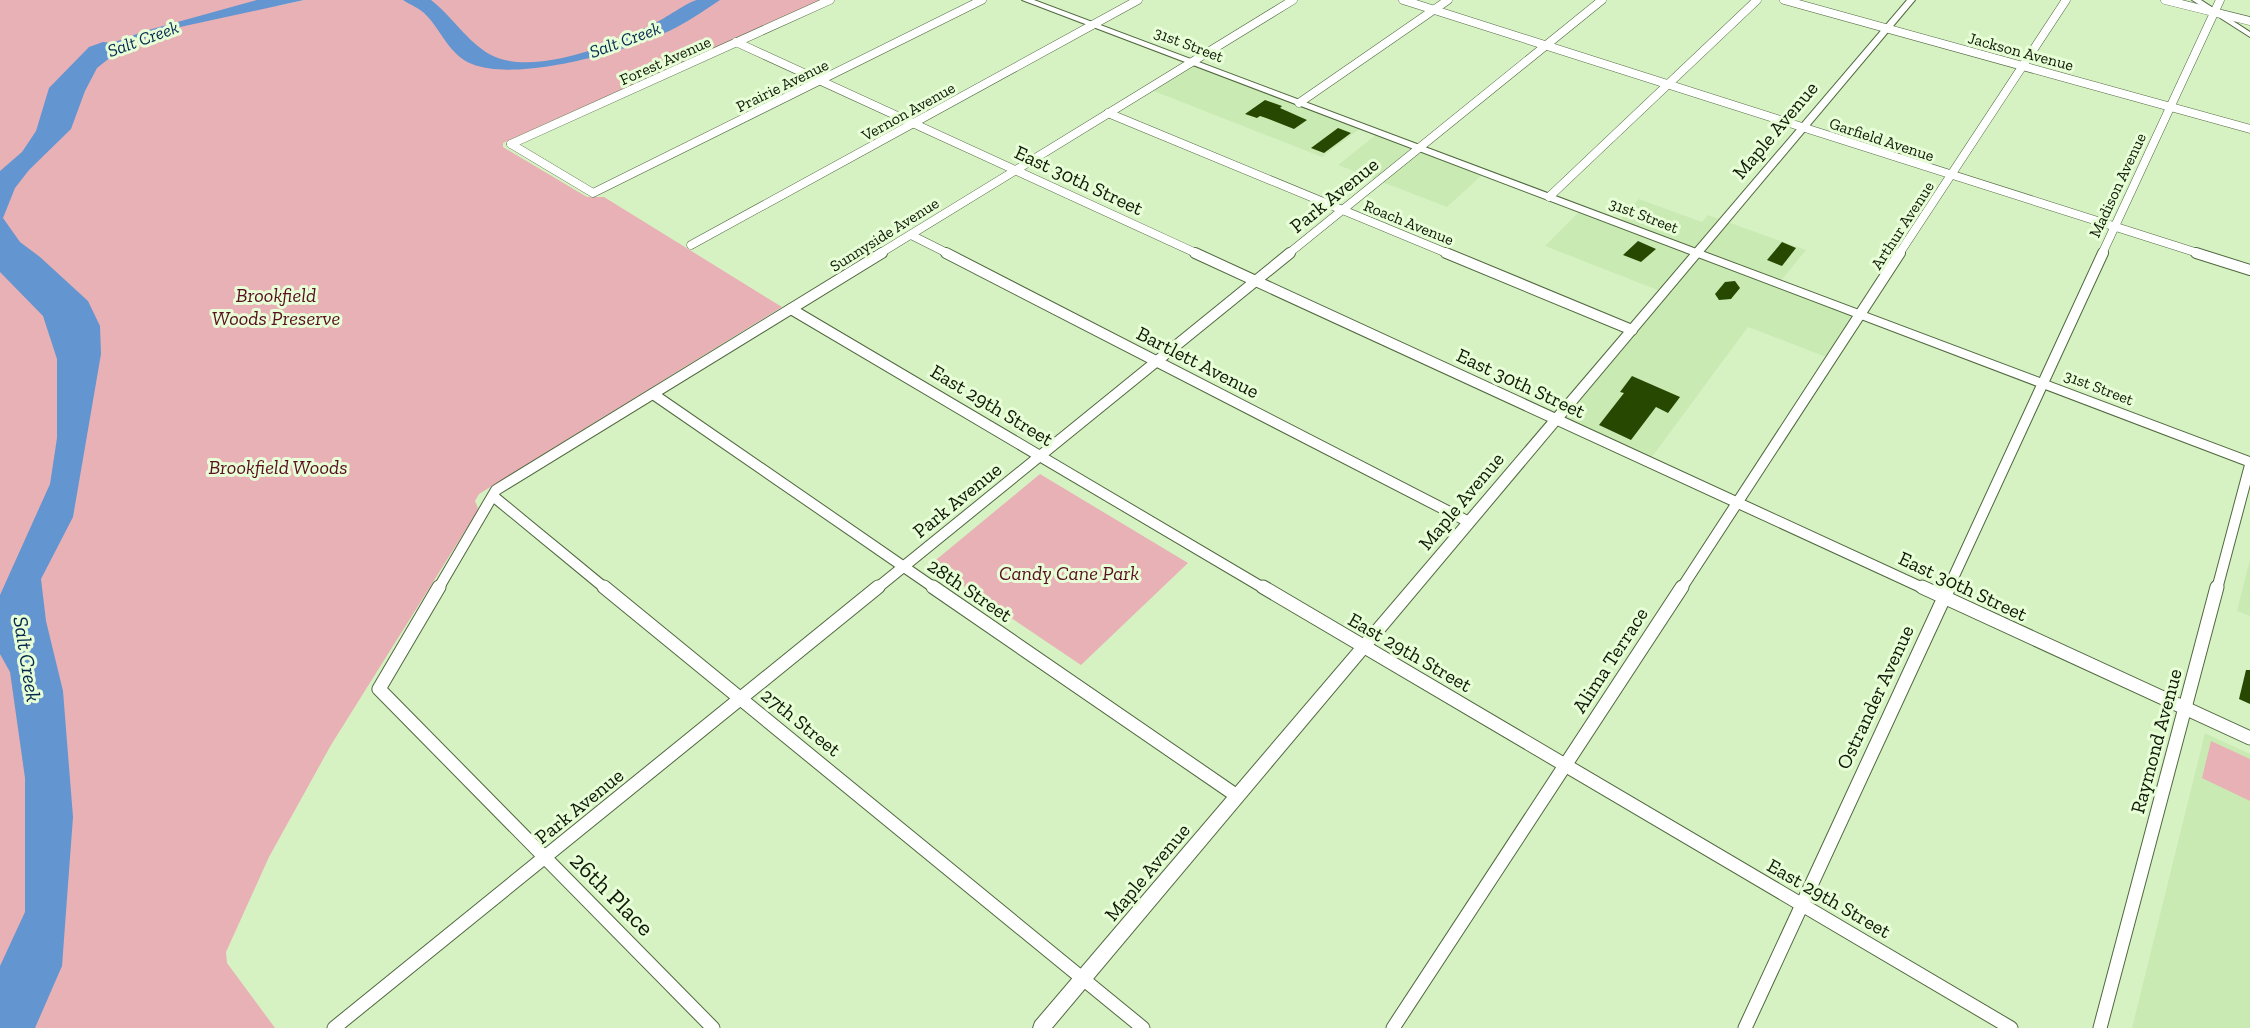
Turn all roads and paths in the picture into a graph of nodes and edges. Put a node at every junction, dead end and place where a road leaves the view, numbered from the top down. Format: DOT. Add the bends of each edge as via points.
graph roads {
  1 [pos="830,0"];
  2 [pos="982,0"];
  3 [pos="1026,0"];
  4 [pos="1138,0"];
  5 [pos="1293,0"];
  6 [pos="1404,0"];
  7 [pos="1448,0"];
  8 [pos="1602,0"];
  9 [pos="1757,0"];
  10 [pos="1784,0"];
  11 [pos="1911,0"];
  12 [pos="2066,0"];
  13 [pos="2165,0"];
  14 [pos="2196,0"];
  15 [pos="2220,0"];
  16 [pos="1434,10"];
  17 [pos="2214,12"];
  18 [pos="2250,21"];
  19 [pos="1092,25"];
  20 [pos="1887,28"];
  21 [pos="2250,35"];
  22 [pos="736,42"];
  23 [pos="1546,45"];
  24 [pos="1191,62"];
  25 [pos="2022,66"];
  26 [pos="820,81"];
  27 [pos="1668,85"];
  28 [pos="1299,103"];
  29 [pos="2171,107"];
  30 [pos="1108,113"];
  31 [pos="913,123"];
  32 [pos="1803,128"];
  33 [pos="2250,129"];
  34 [pos="1419,148"];
  35 [pos="1015,170"];
  36 [pos="1951,175"];
  37 [pos="593,193"];
  38 [pos="1549,198"];
  39 [pos="1343,211"];
  40 [pos="2114,227"];
  41 [pos="911,235"];
  42 [pos="691,245"];
  43 [pos="1697,253"];
  44 [pos="2250,270"];
  45 [pos="1256,281"];
  46 [pos="791,309"];
  47 [pos="1860,315"];
  48 [pos="1632,330"];
  49 [pos="1157,362"];
  50 [pos="2041,383"];
  51 [pos="653,394"];
  52 [pos="1556,419"];
  53 [pos="1039,456"];
  54 [pos="2250,464"];
  55 [pos="493,496"];
  56 [pos="1736,502"];
  57 [pos="1469,522"];
  58 [pos="904,566"];
  59 [pos="1943,597"];
  60 [pos="1363,647"];
  61 [pos="741,698"];
  62 [pos="2185,708"];
  63 [pos="2250,738"];
  64 [pos="1565,765"];
  65 [pos="1237,796"];
  66 [pos="544,857"];
  67 [pos="1802,905"];
  68 [pos="1083,979"];
  69 [pos="334,1028"];
  70 [pos="713,1028"];
  71 [pos="1041,1028"];
  72 [pos="1143,1028"];
  73 [pos="1393,1028"];
  74 [pos="1745,1028"];
  75 [pos="2011,1028"];
  76 [pos="2100,1028"];
  1 -- 22 [label="street, Forest Avenue"];
  2 -- 26 [label="street, Prairie Avenue"];
  3 -- 19 [label="main road, 31st Street"];
  4 -- 19 [label="street, Vernon Avenue"];
  5 -- 24 [label="street, Sunnyside Avenue"];
  6 -- 16 [label="street, Garfield Avenue"];
  7 -- 16 [label="street"];
  8 -- 23 [label="street, Park Avenue"];
  9 -- 27 [label="street"];
  10 -- 20 [label="street, Jackson Avenue"];
  11 -- 20 [label="street, Maple Avenue"];
  12 -- 25 [label="street, Arthur Avenue"];
  13 -- 17 [label="street"];
  14 -- 17 [label="street"];
  15 -- 17 [label="street, Madison Avenue"];
  16 -- 23 [label="street, Garfield Avenue"];
  16 -- 28 [label="street"];
  17 -- 18 [label="street"];
  17 -- 21 [label="street"];
  17 -- 29 [label="street, Madison Avenue"];
  19 -- 24 [label="main road, 31st Street"];
  19 -- 31 [label="street, Vernon Avenue"];
  20 -- 25 [label="street, Jackson Avenue"];
  20 -- 32 [label="street, Maple Avenue"];
  22 -- 26 [label="street, East 30th Street"];
  22 -- 37 [label="street, Forest Avenue" via="511,144"];
  23 -- 27 [label="street, Garfield Avenue"];
  23 -- 34 [label="street, Park Avenue"];
  24 -- 28 [label="main road, 31st Street"];
  24 -- 30 [label="street, Sunnyside Avenue"];
  25 -- 29 [label="street, Jackson Avenue"];
  25 -- 36 [label="street, Arthur Avenue"];
  26 -- 31 [label="street, East 30th Street"];
  26 -- 37 [label="street, Prairie Avenue"];
  27 -- 32 [label="street, Garfield Avenue"];
  27 -- 38 [label="street"];
  28 -- 34 [label="main road, 31st Street"];
  29 -- 33 [label="street, Jackson Avenue"];
  29 -- 40 [label="street, Madison Avenue"];
  30 -- 35 [label="street, Sunnyside Avenue"];
  30 -- 39 [label="street, Roach Avenue"];
  31 -- 35 [label="street, East 30th Street"];
  31 -- 42 [label="street, Vernon Avenue"];
  32 -- 36 [label="street, Garfield Avenue"];
  32 -- 43 [label="street, Maple Avenue"];
  34 -- 38 [label="main road, 31st Street"];
  34 -- 39 [label="street, Park Avenue"];
  35 -- 41 [label="street, Sunnyside Avenue"];
  35 -- 45 [label="street, East 30th Street"];
  36 -- 40 [label="street, Garfield Avenue"];
  36 -- 47 [label="street, Arthur Avenue"];
  38 -- 43 [label="main road, 31st Street"];
  39 -- 45 [label="street, Park Avenue"];
  39 -- 48 [label="street, Roach Avenue"];
  40 -- 44 [label="street, Garfield Avenue"];
  40 -- 50 [label="street, Madison Avenue"];
  41 -- 46 [label="street, Sunnyside Avenue"];
  41 -- 49 [label="street, Bartlett Avenue"];
  43 -- 47 [label="main road, 31st Street"];
  43 -- 48 [label="street, Maple Avenue"];
  45 -- 49 [label="street, Park Avenue"];
  45 -- 52 [label="street, East 30th Street"];
  46 -- 51 [label="street, Sunnyside Avenue"];
  46 -- 53 [label="street, East 29th Street"];
  47 -- 50 [label="main road, 31st Street"];
  47 -- 56 [label="street, Alima Terrace"];
  48 -- 52 [label="street, Maple Avenue"];
  49 -- 53 [label="street, Park Avenue"];
  49 -- 57 [label="street, Bartlett Avenue"];
  50 -- 54 [label="main road, 31st Street"];
  50 -- 59 [label="street, Ostrander Avenue"];
  51 -- 55 [label="street, Sunnyside Avenue" via="496,490"];
  51 -- 58 [label="street, 28th Street"];
  52 -- 56 [label="street, East 30th Street"];
  52 -- 57 [label="street, Maple Avenue"];
  53 -- 58 [label="street, Park Avenue"];
  53 -- 60 [label="street, East 29th Street"];
  54 -- 62 [label="street, Raymond Avenue"];
  55 -- 61 [label="street, 27th Street"];
  55 -- 66 [label="street, 26th Place" via="379,689"];
  56 -- 59 [label="street, East 30th Street"];
  56 -- 64 [label="street, Alima Terrace"];
  57 -- 60 [label="street, Maple Avenue"];
  58 -- 61 [label="street, Park Avenue"];
  58 -- 65 [label="street, 28th Street"];
  59 -- 62 [label="street, East 30th Street"];
  59 -- 67 [label="street, Ostrander Avenue"];
  60 -- 64 [label="street, East 29th Street"];
  60 -- 65 [label="street, Maple Avenue"];
  61 -- 66 [label="street, Park Avenue"];
  61 -- 68 [label="street, 27th Street"];
  62 -- 63 [label="street, East 30th Street"];
  62 -- 76 [label="street, Raymond Avenue"];
  64 -- 67 [label="street, East 29th Street"];
  64 -- 73 [label="street, Alima Terrace"];
  65 -- 68 [label="street, Maple Avenue"];
  66 -- 69 [label="street, Park Avenue"];
  66 -- 70 [label="street, 26th Place"];
  67 -- 74 [label="street, Ostrander Avenue"];
  67 -- 75 [label="street, East 29th Street"];
  68 -- 71 [label="street, Maple Avenue"];
  68 -- 72 [label="street, 27th Street"];
}
